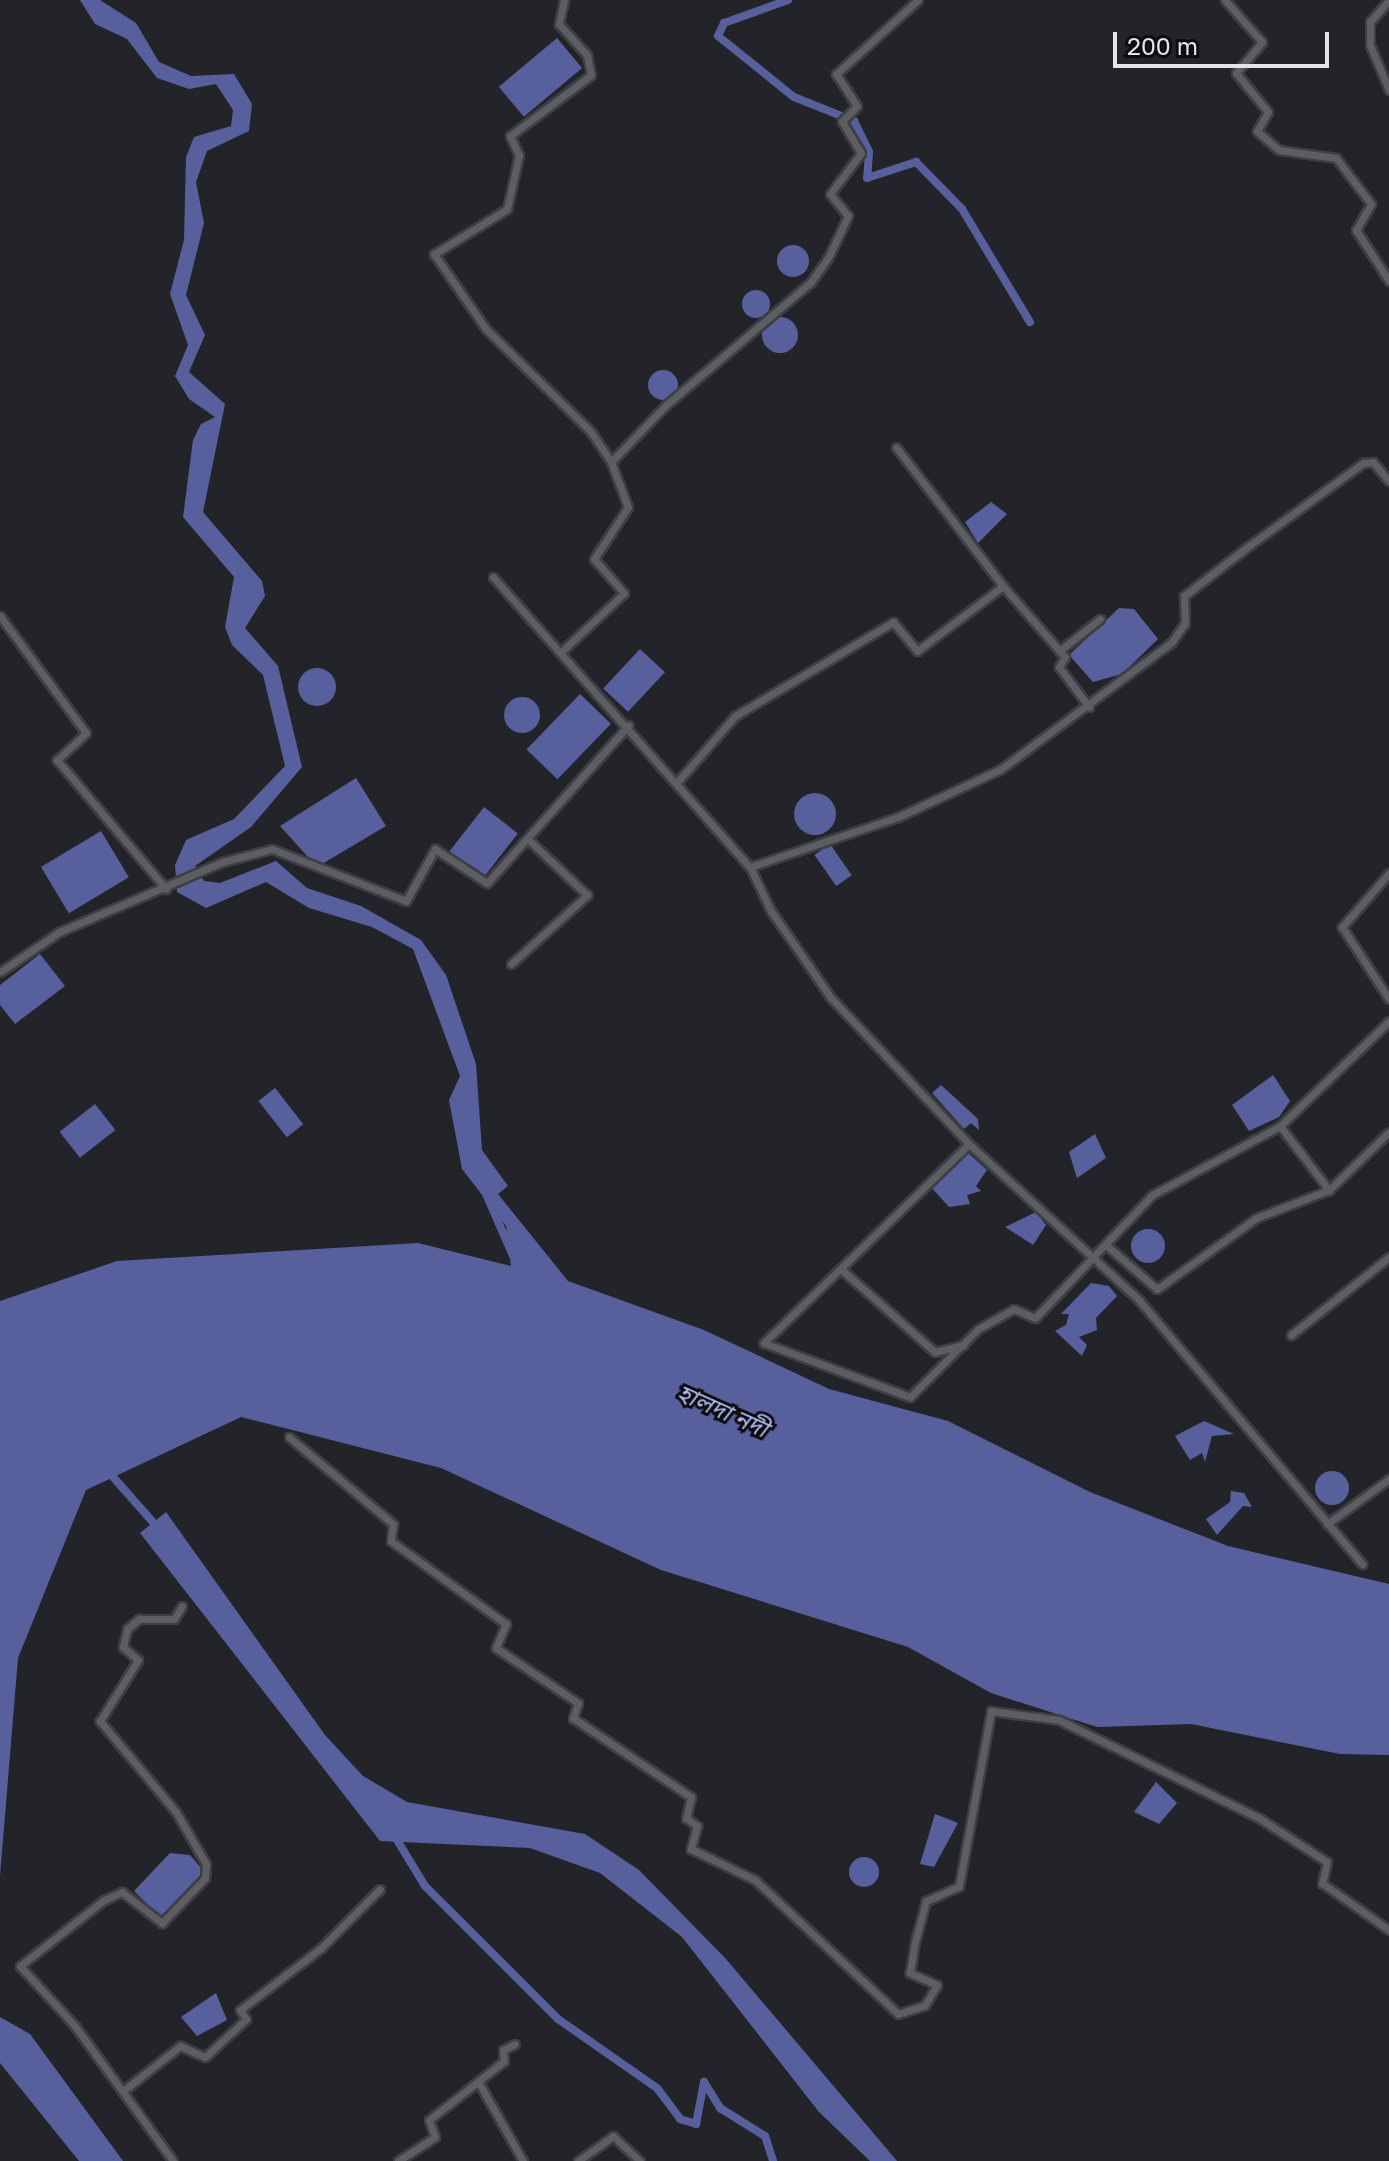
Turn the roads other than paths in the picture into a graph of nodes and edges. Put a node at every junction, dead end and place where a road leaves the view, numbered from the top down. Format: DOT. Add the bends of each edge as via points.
graph roads {
  1 [pos="564,0"];
  2 [pos="918,0"];
  3 [pos="1225,0"];
  4 [pos="1389,0"];
  5 [pos="1389,90"];
  6 [pos="1389,281"];
  7 [pos="896,447"];
  8 [pos="611,462"];
  9 [pos="1389,481"];
  10 [pos="493,577"];
  11 [pos="1003,586"];
  12 [pos="0,616"];
  13 [pos="1100,619"];
  14 [pos="1059,651"];
  15 [pos="561,652"];
  16 [pos="1089,707"];
  17 [pos="629,725"];
  18 [pos="679,780"];
  19 [pos="531,842"];
  20 [pos="750,867"];
  21 [pos="1389,873"];
  22 [pos="166,889"];
  23 [pos="511,964"];
  24 [pos="0,972"];
  25 [pos="1389,999"];
  26 [pos="1389,1021"];
  27 [pos="1280,1126"];
  28 [pos="1389,1132"];
  29 [pos="969,1144"];
  30 [pos="1329,1190"];
  31 [pos="1106,1245"];
  32 [pos="1389,1257"];
  33 [pos="1091,1259"];
  34 [pos="842,1270"];
  35 [pos="1291,1335"];
  36 [pos="963,1345"];
  37 [pos="289,1437"];
  38 [pos="1389,1479"];
  39 [pos="1327,1524"];
  40 [pos="1362,1564"];
  41 [pos="182,1606"];
  42 [pos="380,1889"];
  43 [pos="1389,1930"];
  44 [pos="515,2044"];
  45 [pos="479,2083"];
  46 [pos="123,2091"];
  47 [pos="173,2161"];
  48 [pos="398,2161"];
  49 [pos="523,2161"];
  50 [pos="578,2161"];
  51 [pos="640,2161"];
  1 -- 8 [label="street" via="559,24 587,55 591,75 510,136 519,155 507,209 434,254 486,329 591,432"];
  2 -- 8 [label="street" via="838,70 857,106 842,121 861,153 830,194 848,216 828,258 811,282 666,405"];
  3 -- 6 [label="street" via="1262,42 1236,73 1268,112 1257,131 1279,150 1336,158 1370,201 1356,230"];
  4 -- 5 [label="street" via="1370,22 1370,45"];
  7 -- 11 [label="street"];
  8 -- 15 [label="street" via="628,507 594,559 624,593"];
  9 -- 16 [label="street" via="1373,462 1363,463 1250,545 1184,596 1185,623 1172,642"];
  10 -- 15 [label="street"];
  11 -- 14 [label="street"];
  11 -- 18 [label="street" via="917,651 893,622 735,716"];
  12 -- 22 [label="street" via="86,733 57,760"];
  13 -- 14 [label="street"];
  14 -- 16 [label="street" via="1065,657 1059,667"];
  15 -- 17 [label="street"];
  16 -- 20 [label="street" via="959,790"];
  17 -- 18 [label="street"];
  17 -- 19 [label="street"];
  18 -- 20 [label="street"];
  19 -- 22 [label="street" via="487,883 435,849 406,901 272,849 222,862"];
  19 -- 23 [label="street" via="587,895"];
  20 -- 29 [label="street" via="771,911 831,998"];
  21 -- 25 [label="street" via="1342,927"];
  22 -- 24 [label="street" via="59,932"];
  26 -- 27 [label="street"];
  27 -- 30 [label="street"];
  27 -- 31 [label="street" via="1152,1195"];
  28 -- 30 [label="street"];
  29 -- 33 [label="street"];
  29 -- 34 [label="street" via="876,1227"];
  30 -- 31 [label="street" via="1256,1218 1157,1289"];
  31 -- 33 [label="street"];
  32 -- 35 [label="street"];
  33 -- 36 [label="street" via="1035,1318 1014,1309"];
  33 -- 39 [label="street" via="1139,1300"];
  34 -- 36 [label="street" via="935,1352"];
  34 -- 36 [label="street" via="764,1343 910,1397"];
  37 -- 43 [label="street" via="393,1524 391,1541 506,1624 496,1648 578,1703 573,1718 691,1797 686,1818 697,1826 691,1849 755,1880 898,2014 925,2005 937,1985 910,1973 915,1942 926,1901 959,1886 991,1711 1059,1720 1259,1818 1327,1862 1322,1883"];
  38 -- 39 [label="street"];
  39 -- 40 [label="street"];
  41 -- 46 [label="street" via="174,1619 139,1619 127,1629 123,1647 138,1660 100,1721 176,1812 206,1864 205,1878 162,1923 122,1892 104,1900 21,1964"];
  42 -- 46 [label="street" via="321,1948 240,2010 246,2019 205,2057 180,2046"];
  44 -- 45 [label="street"];
  45 -- 48 [label="street" via="429,2120 435,2137"];
  45 -- 49 [label="street"];
  46 -- 47 [label="street"];
  50 -- 51 [label="street" via="613,2136"];
}
